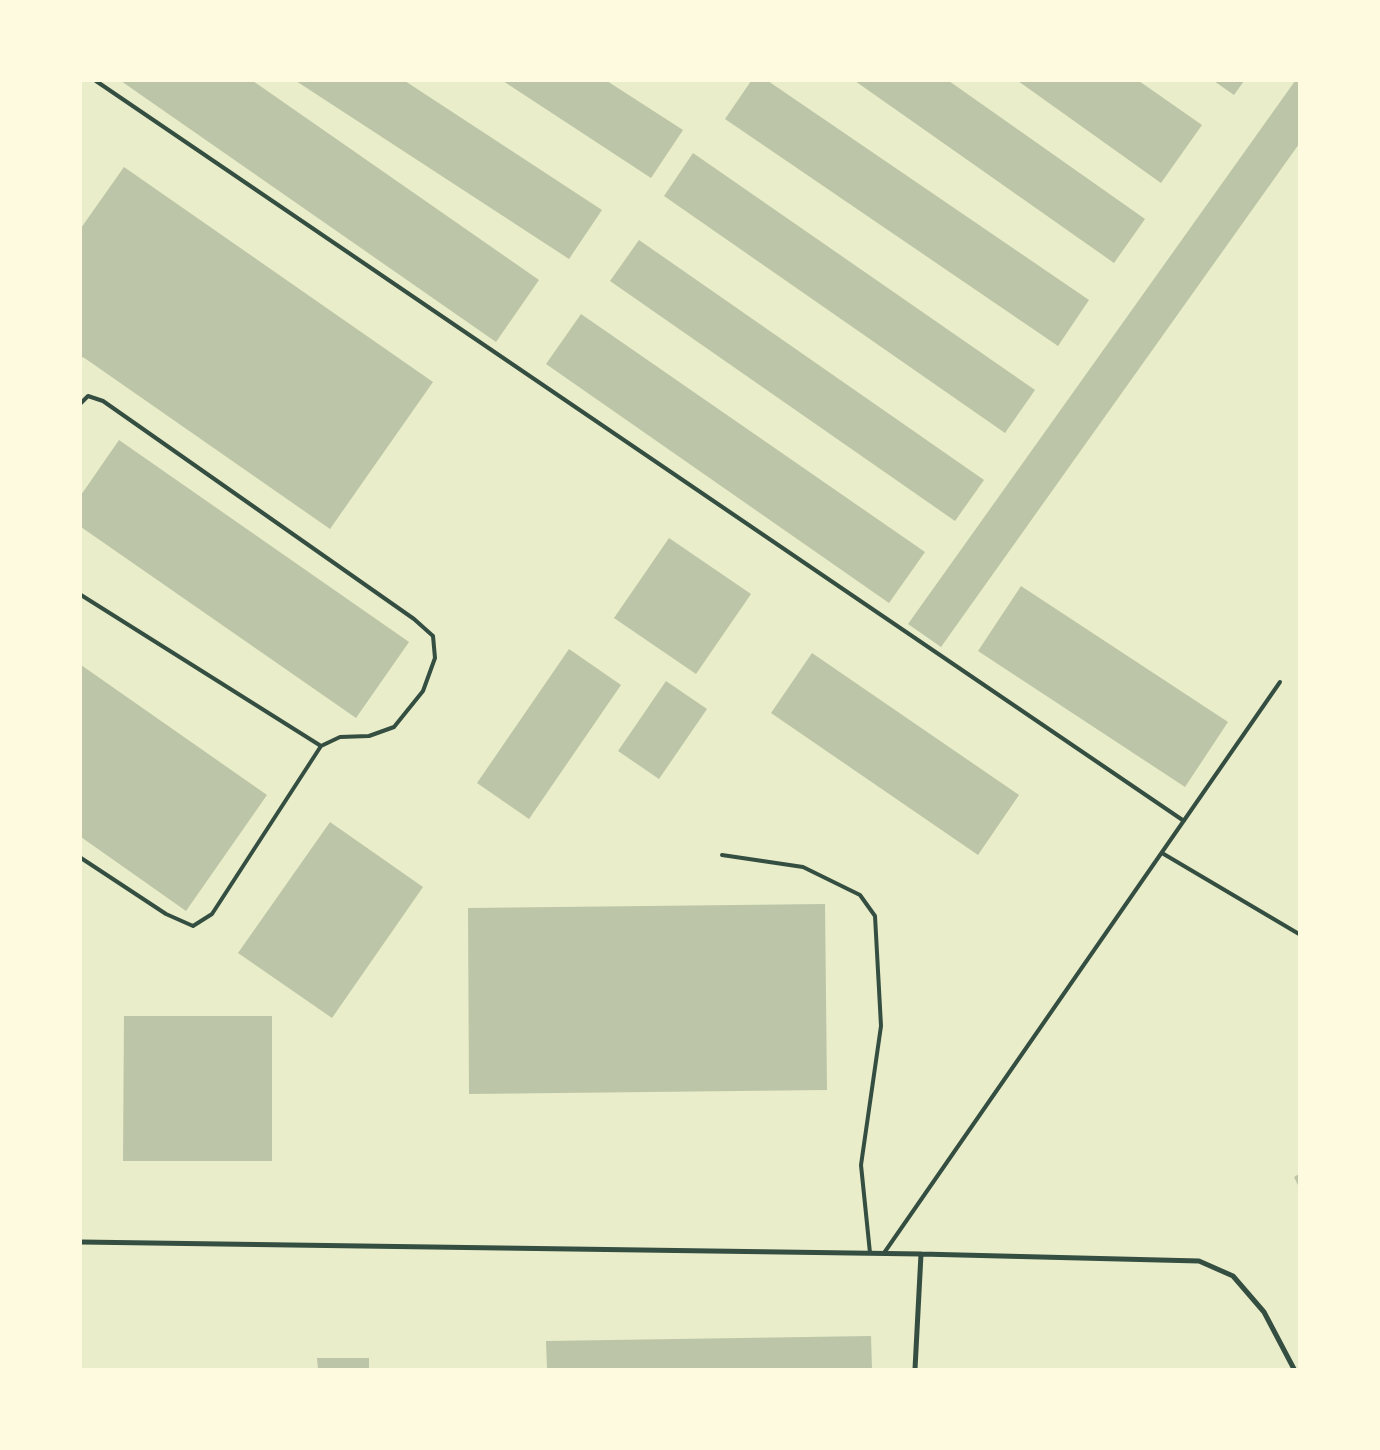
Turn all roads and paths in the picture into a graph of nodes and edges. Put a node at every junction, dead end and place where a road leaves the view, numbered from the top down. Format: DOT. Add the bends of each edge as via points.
graph roads {
  1 [pos="96,81"];
  2 [pos="81,403"];
  3 [pos="81,595"];
  4 [pos="1280,682"];
  5 [pos="321,746"];
  6 [pos="1184,821"];
  7 [pos="1162,853"];
  8 [pos="722,856"];
  9 [pos="81,858"];
  10 [pos="1299,934"];
  11 [pos="81,1242"];
  12 [pos="870,1253"];
  13 [pos="884,1253"];
  14 [pos="921,1254"];
  15 [pos="915,1369"];
  16 [pos="1294,1369"];
  1 -- 6 [label="lane"];
  2 -- 5 [label="lane" via="88,396 103,401 414,619 433,636 435,658 423,690 394,727 369,736 340,737"];
  3 -- 5 [label="lane"];
  4 -- 6 [label="lane"];
  5 -- 9 [label="lane" via="212,914 193,926 166,914"];
  6 -- 7 [label="lane"];
  7 -- 10 [label="lane"];
  7 -- 13 [label="lane"];
  8 -- 12 [label="lane" via="804,866 860,895 875,916 881,1026 861,1165"];
  11 -- 12 [label="street"];
  12 -- 13 [label="street"];
  13 -- 14 [label="street"];
  14 -- 15 [label="street"];
  14 -- 16 [label="street" via="1199,1260 1233,1276 1264,1312"];
}
